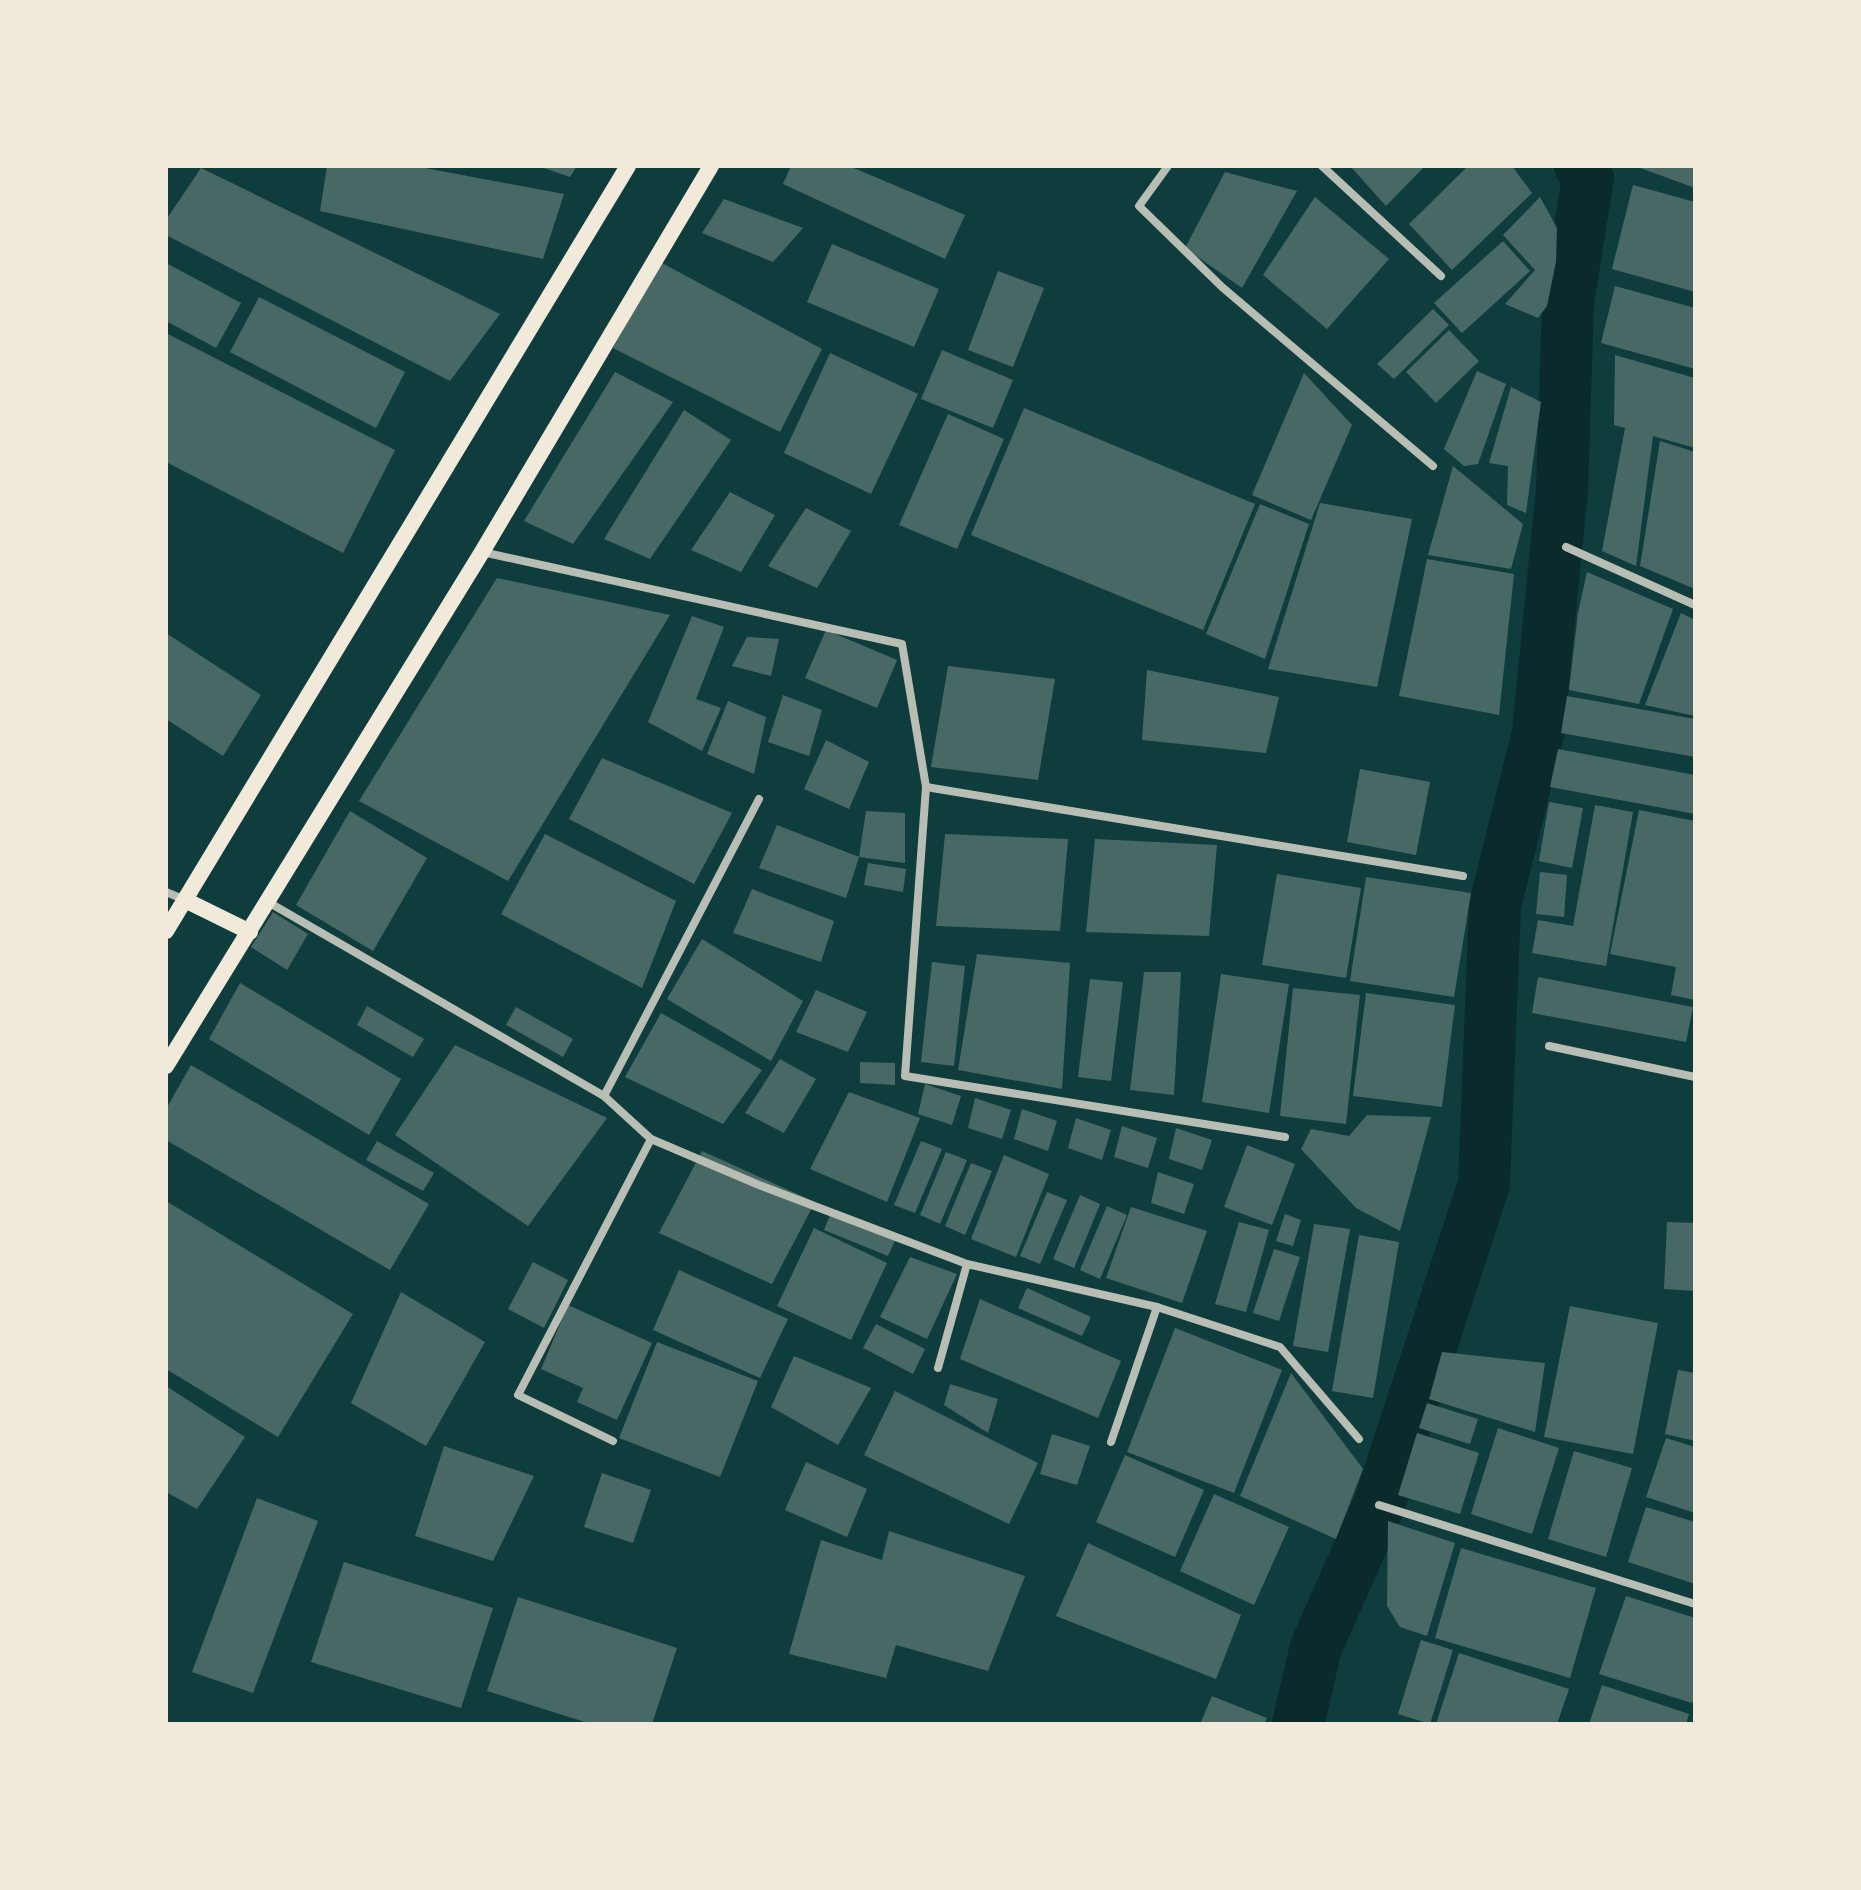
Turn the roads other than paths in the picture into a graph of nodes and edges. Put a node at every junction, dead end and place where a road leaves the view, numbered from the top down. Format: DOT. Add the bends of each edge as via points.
graph roads {
  1 [pos="628,166"];
  2 [pos="711,166"];
  3 [pos="1168,166"];
  4 [pos="1322,166"];
  5 [pos="1441,276"];
  6 [pos="1433,466"];
  7 [pos="1566,547"];
  8 [pos="482,552"];
  9 [pos="1695,605"];
  10 [pos="926,787"];
  11 [pos="759,799"];
  12 [pos="1463,876"];
  13 [pos="166,892"];
  14 [pos="185,900"];
  15 [pos="268,902"];
  16 [pos="166,931"];
  17 [pos="250,932"];
  18 [pos="1549,1046"];
  19 [pos="166,1066"];
  20 [pos="1695,1077"];
  21 [pos="604,1096"];
  22 [pos="1285,1137"];
  23 [pos="651,1139"];
  24 [pos="967,1264"];
  25 [pos="1157,1307"];
  26 [pos="938,1368"];
  27 [pos="1359,1439"];
  28 [pos="613,1441"];
  29 [pos="1111,1442"];
  30 [pos="1379,1505"];
  31 [pos="1695,1604"];
  1 -- 14 [label="main road"];
  2 -- 8 [label="main road"];
  3 -- 6 [label="street" via="1139,206 1222,287"];
  4 -- 5 [label="street"];
  7 -- 9 [label="street"];
  8 -- 10 [label="street" via="902,644"];
  8 -- 15 [label="main road"];
  10 -- 12 [label="street"];
  10 -- 22 [label="street" via="905,1076"];
  11 -- 21 [label="street"];
  13 -- 14 [label="street"];
  14 -- 16 [label="main road"];
  14 -- 17 [label="main road"];
  15 -- 17 [label="main road"];
  15 -- 21 [label="street"];
  17 -- 19 [label="main road"];
  18 -- 20 [label="street"];
  21 -- 23 [label="street"];
  23 -- 24 [label="street"];
  23 -- 28 [label="street" via="518,1395"];
  24 -- 25 [label="street"];
  24 -- 26 [label="street"];
  25 -- 27 [label="street" via="1280,1347"];
  25 -- 29 [label="street"];
  30 -- 31 [label="street"];
}
